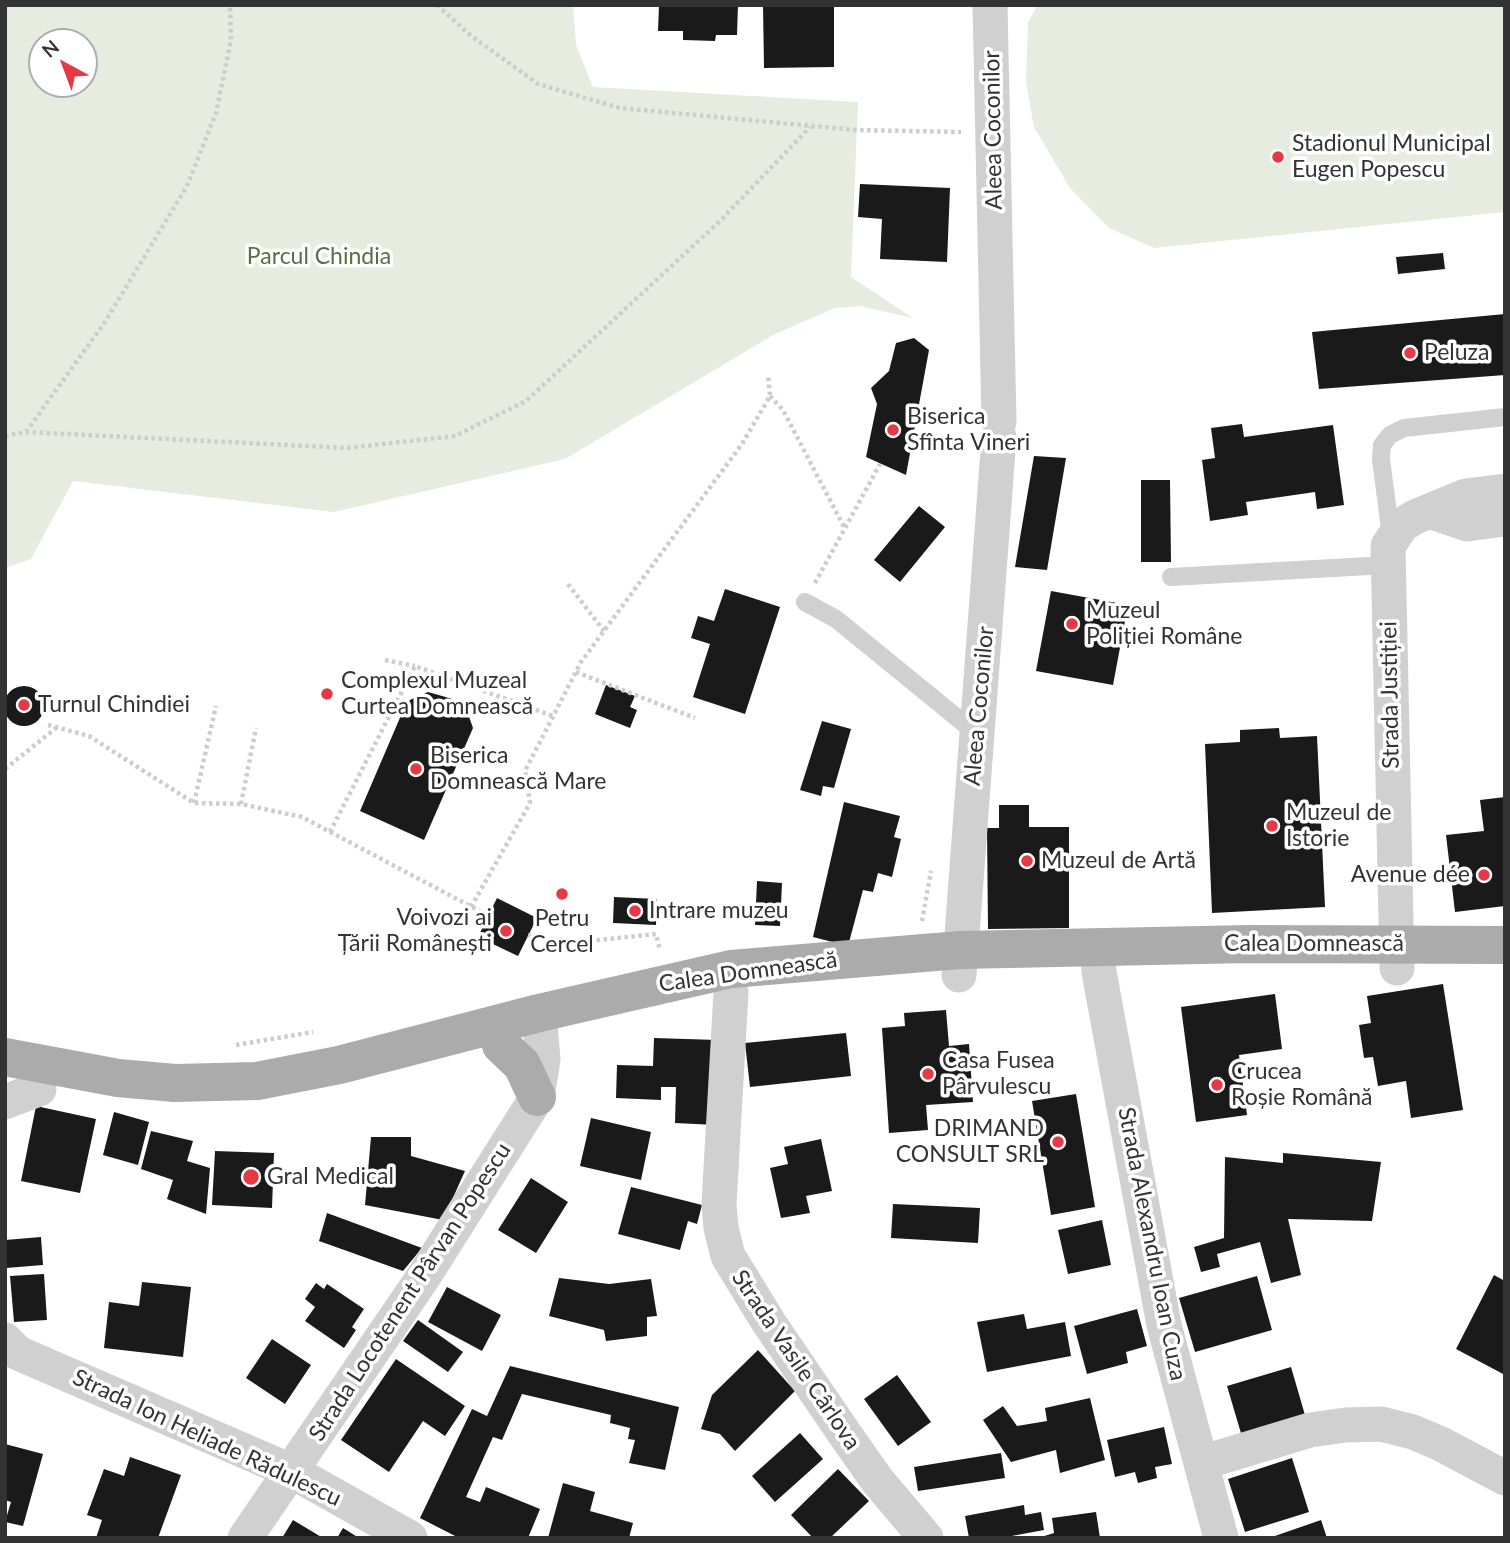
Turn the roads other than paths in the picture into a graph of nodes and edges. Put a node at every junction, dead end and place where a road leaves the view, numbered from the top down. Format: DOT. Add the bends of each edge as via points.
graph roads {
  1 [pos="990,5"];
  2 [pos="1505,417"];
  3 [pos="1505,492"];
  4 [pos="1432,512"];
  5 [pos="1505,519"];
  6 [pos="1389,551"];
  7 [pos="1171,577"];
  8 [pos="805,603"];
  9 [pos="976,734"];
  10 [pos="1505,945"];
  11 [pos="1397,956"];
  12 [pos="1099,960"];
  13 [pos="960,962"];
  14 [pos="1505,970"];
  15 [pos="731,992"];
  16 [pos="540,1023"];
  17 [pos="501,1045"];
  18 [pos="5,1057"];
  19 [pos="16,1092"];
  20 [pos="537,1097"];
  21 [pos="5,1340"];
  22 [pos="1201,1463"];
  23 [pos="293,1472"];
  24 [pos="1505,1478"];
  25 [pos="246,1538"];
  26 [pos="410,1538"];
  27 [pos="926,1538"];
  28 [pos="1221,1538"];
  1 -- 9 [label="street, Aleea Coconilor" via="999,430"];
  2 -- 6 [label="lane" via="1404,428 1381,445"];
  3 -- 4 [label="street" via="1466,496"];
  4 -- 5 [label="street" via="1467,524"];
  4 -- 6 [label="street" via="1402,524"];
  6 -- 7 [label="lane"];
  6 -- 11 [label="street, Strada Justiției"];
  8 -- 9 [label="lane" via="836,619"];
  9 -- 13 [label="street, Aleea Coconilor"];
  10 -- 11 [label="main road, Calea Domnească"];
  11 -- 12 [label="main road, Calea Domnească"];
  11 -- 14 [label="main road, Calea Domnească"];
  12 -- 13 [label="main road, Calea Domnească"];
  12 -- 22 [label="street, Strada Alexandru Ioan Cuza" via="1164,1325"];
  13 -- 15 [label="main road, Calea Domnească"];
  13 -- 16 [label="main road, Calea Domnească" via="731,969 664,982"];
  15 -- 16 [label="main road, Calea Domnească"];
  15 -- 27 [label="street, Strada Vasile Cârlova" via="719,1204 728,1256 850,1442"];
  16 -- 17 [label="main road, Calea Domnească"];
  16 -- 18 [label="main road, Calea Domnească" via="257,1081 221,1084 63,1070"];
  16 -- 20 [label="street, Strada Locotenent Pârvan Popescu" via="543,1059"];
  17 -- 19 [label="main road, Calea Domnească" via="251,1103 174,1105"];
  17 -- 20 [label="main road" via="522,1065"];
  20 -- 23 [label="street, Strada Locotenent Pârvan Popescu"];
  21 -- 23 [label="street, Strada Ion Heliade Rădulescu" via="18,1353"];
  22 -- 24 [label="street" via="1310,1430 1381,1424 1441,1444"];
  22 -- 28 [label="street, Strada Alexandru Ioan Cuza"];
  23 -- 25 [label="street, Strada Locotenent Pârvan Popescu"];
  23 -- 26 [label="street, Strada Ion Heliade Rădulescu"];
}
